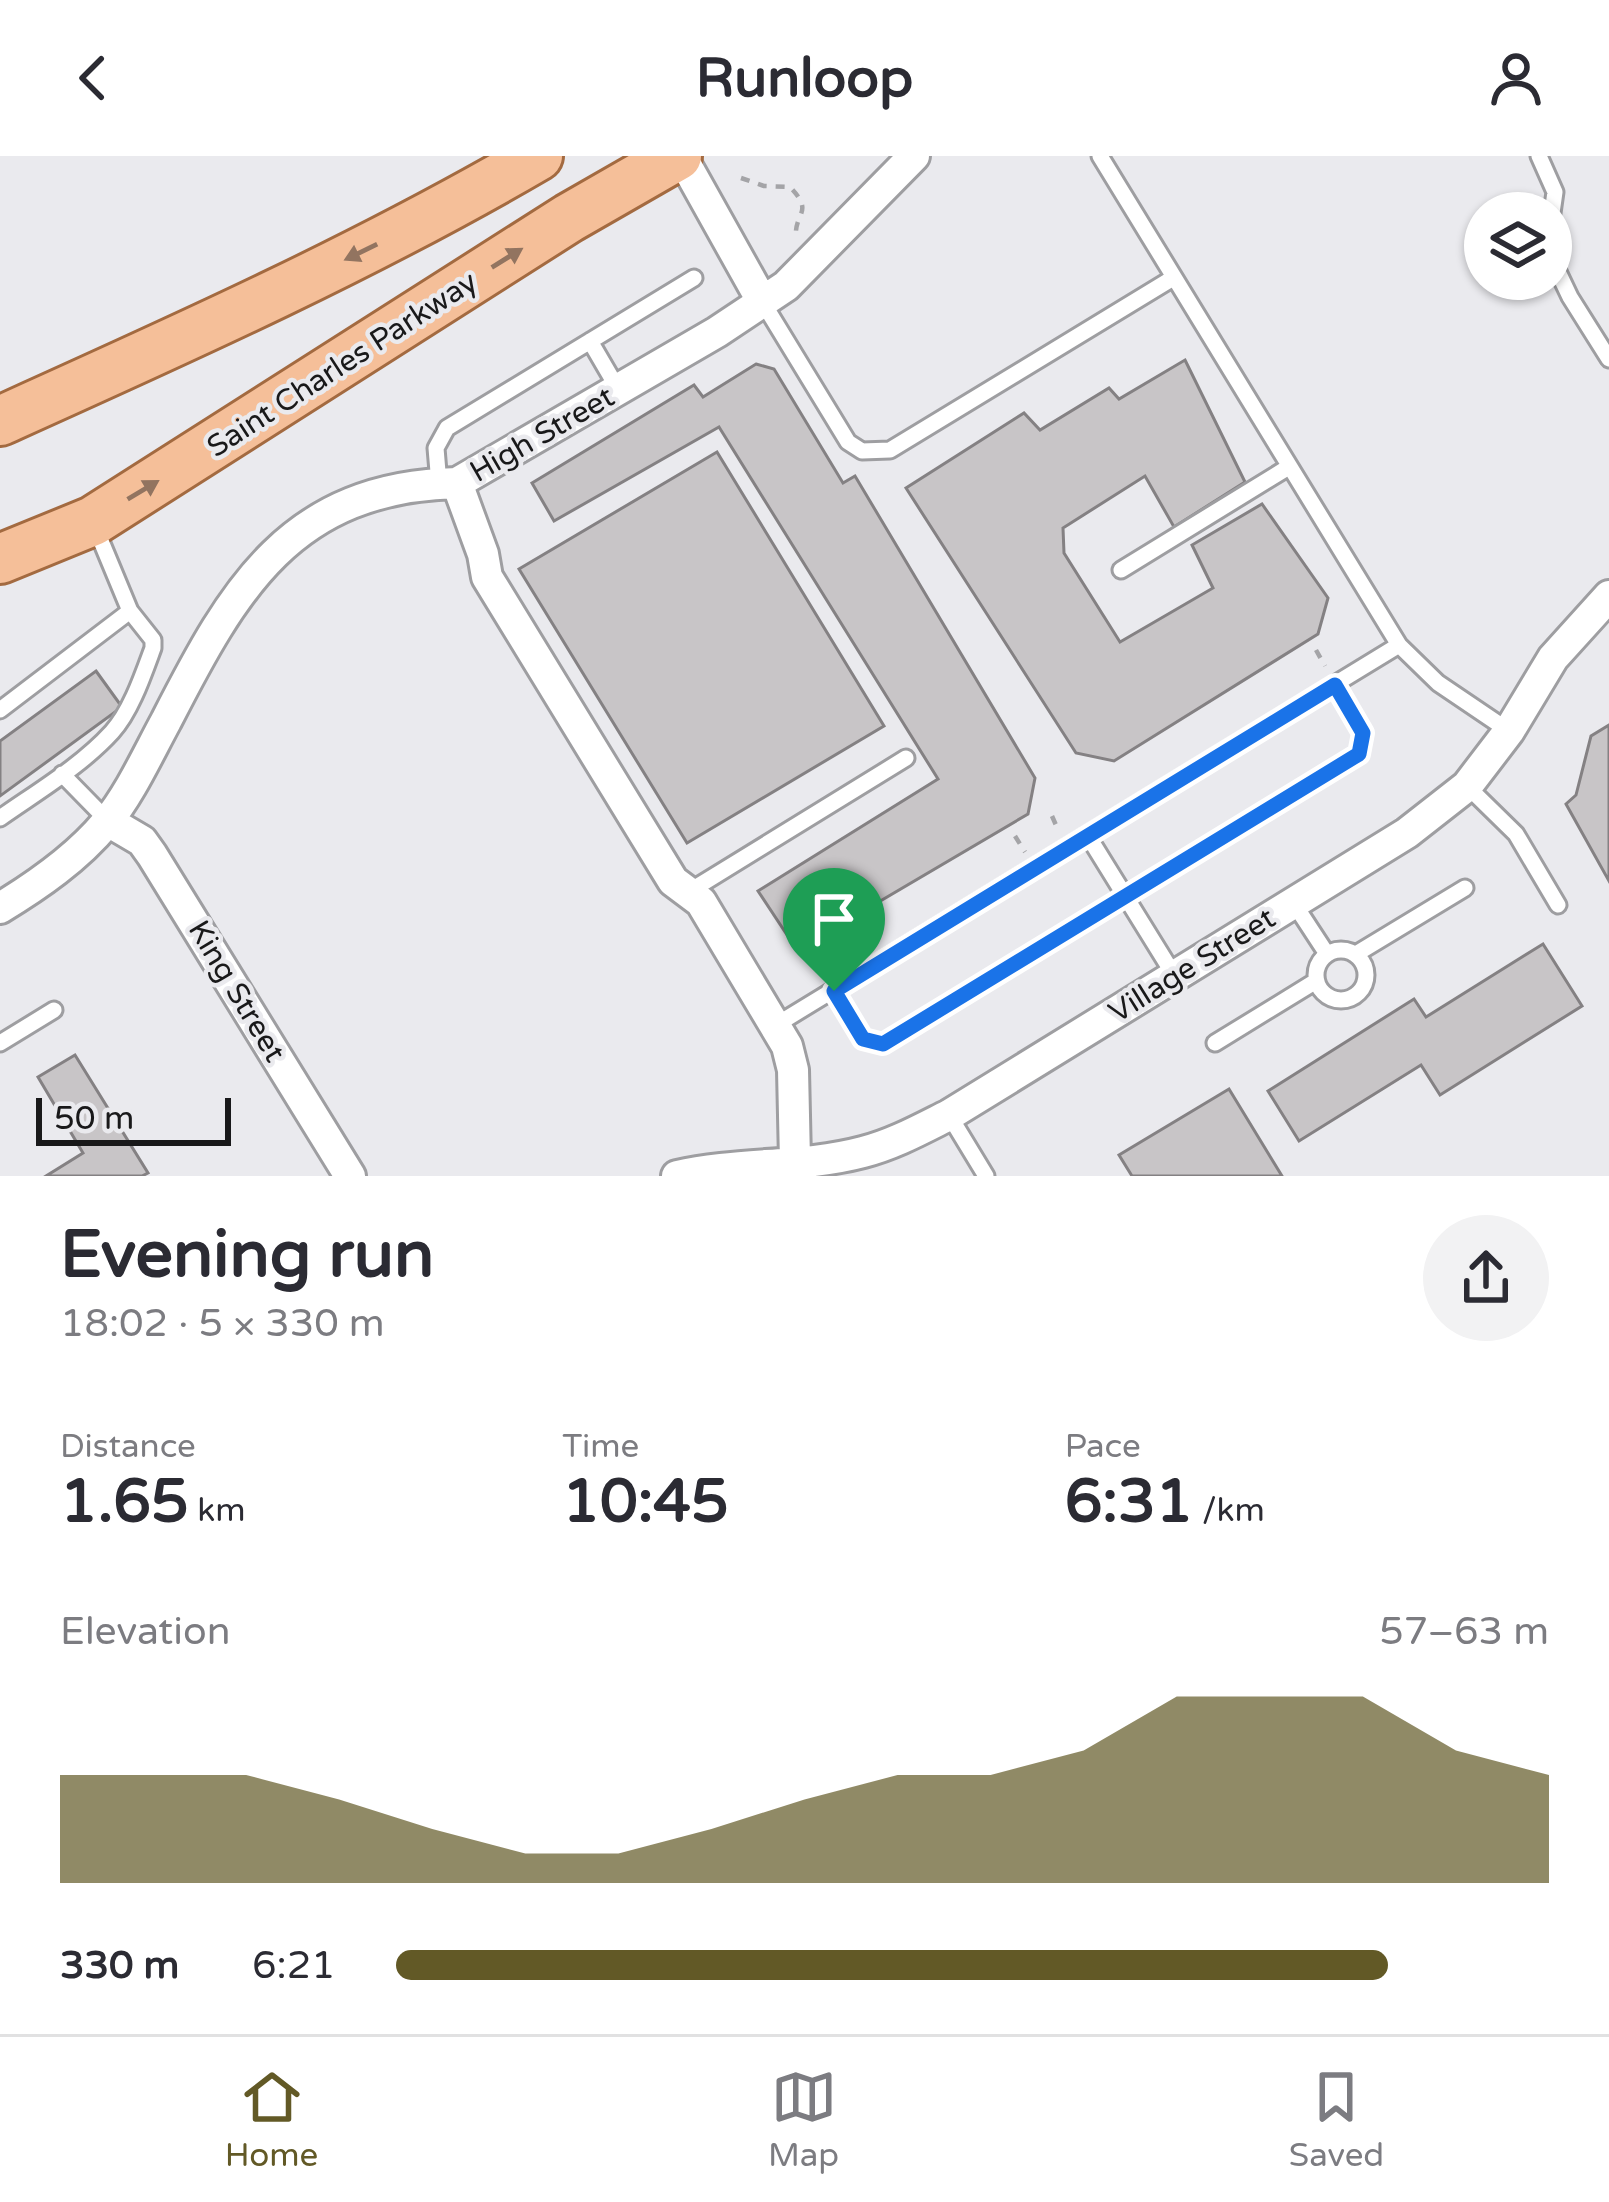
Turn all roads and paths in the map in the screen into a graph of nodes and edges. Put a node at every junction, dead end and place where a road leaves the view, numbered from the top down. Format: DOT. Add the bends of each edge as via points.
graph roads {
  1 [pos="538,156"];
  2 [pos="679,156"];
  3 [pos="914,156"];
  4 [pos="1100,156"];
  5 [pos="1539,156"];
  6 [pos="741,178"];
  7 [pos="1556,192"];
  8 [pos="797,248"];
  9 [pos="694,278"];
  10 [pos="1173,278"];
  11 [pos="1572,300"];
  12 [pos="762,301"];
  13 [pos="590,341"];
  14 [pos="1609,359"];
  15 [pos="618,389"];
  16 [pos="0,421"];
  17 [pos="1287,468"];
  18 [pos="448,484"];
  19 [pos="93,520"];
  20 [pos="0,559"];
  21 [pos="1120,570"];
  22 [pos="1609,596"];
  23 [pos="130,611"];
  24 [pos="1399,645"];
  25 [pos="1335,685"];
  26 [pos="0,710"];
  27 [pos="1509,731"];
  28 [pos="905,758"];
  29 [pos="62,774"];
  30 [pos="1467,786"];
  31 [pos="1052,816"];
  32 [pos="0,818"];
  33 [pos="108,821"];
  34 [pos="1088,836"];
  35 [pos="1061,837"];
  36 [pos="1466,888"];
  37 [pos="690,891"];
  38 [pos="1125,896"];
  39 [pos="1293,902"];
  40 [pos="1558,905"];
  41 [pos="0,908"];
  42 [pos="1327,954"];
  43 [pos="1356,954"];
  44 [pos="1174,975"];
  45 [pos="1316,982"];
  46 [pos="834,991"];
  47 [pos="54,1010"];
  48 [pos="776,1025"];
  49 [pos="0,1043"];
  50 [pos="1215,1043"];
  51 [pos="949,1115"];
  52 [pos="796,1161"];
  53 [pos="350,1176"];
  54 [pos="677,1176"];
  55 [pos="986,1176"];
  1 -- 16 [label="main road, one-way" via="427,220"];
  2 -- 12 [label="street"];
  19 -- 2 [label="main road, Saint Charles Parkway, one-way"];
  3 -- 12 [label="street, High Street"];
  4 -- 10 [label="lane"];
  5 -- 7 [label="lane"];
  6 -- 8 [label="path" via="790,187 802,199"];
  9 -- 13 [label="lane"];
  10 -- 12 [label="lane" via="875,453 848,442"];
  10 -- 17 [label="lane"];
  11 -- 14 [label="lane"];
  12 -- 15 [label="street, High Street"];
  13 -- 15 [label="lane"];
  13 -- 18 [label="lane" via="447,428 436,448"];
  15 -- 18 [label="street, High Street"];
  17 -- 21 [label="lane"];
  17 -- 24 [label="lane"];
  18 -- 33 [label="street, High Street" via="350,502 279,548 201,651"];
  18 -- 37 [label="street" via="487,577 673,881"];
  19 -- 20 [label="main road, Saint Charles Parkway"];
  19 -- 23 [label="lane"];
  22 -- 27 [label="street, Village Street" via="1553,658"];
  23 -- 26 [label="lane"];
  23 -- 29 [label="lane" via="153,640 150,656 111,733"];
  24 -- 25 [label="lane"];
  24 -- 27 [label="lane"];
  25 -- 34 [label="lane"];
  25 -- 38 [label="lane" via="1363,733 1359,754"];
  27 -- 30 [label="street, Village Street"];
  28 -- 37 [label="lane"];
  29 -- 32 [label="lane"];
  29 -- 33 [label="lane"];
  30 -- 39 [label="street, Village Street"];
  30 -- 40 [label="lane" via="1516,834"];
  31 -- 35 [label="path"];
  33 -- 41 [label="street, High Street" via="42,883"];
  33 -- 53 [label="street, King Street" via="152,855"];
  34 -- 38 [label="lane"];
  34 -- 46 [label="lane"];
  36 -- 43 [label="lane"];
  37 -- 48 [label="street"];
  38 -- 44 [label="lane"];
  38 -- 46 [label="lane" via="883,1044 863,1039"];
  39 -- 42 [label="lane"];
  39 -- 44 [label="street, Village Street"];
  42 -- 43 [label="lane"];
  42 -- 45 [label="lane"];
  43 -- 45 [label="lane" via="1367,978 1358,995 1330,998"];
  44 -- 51 [label="street, Village Street"];
  45 -- 50 [label="lane"];
  46 -- 48 [label="lane"];
  47 -- 49 [label="lane"];
  48 -- 52 [label="street" via="794,1070"];
  51 -- 52 [label="street, Village Street" via="862,1153"];
  51 -- 55 [label="lane"];
  52 -- 54 [label="street, Village Street"];
}
